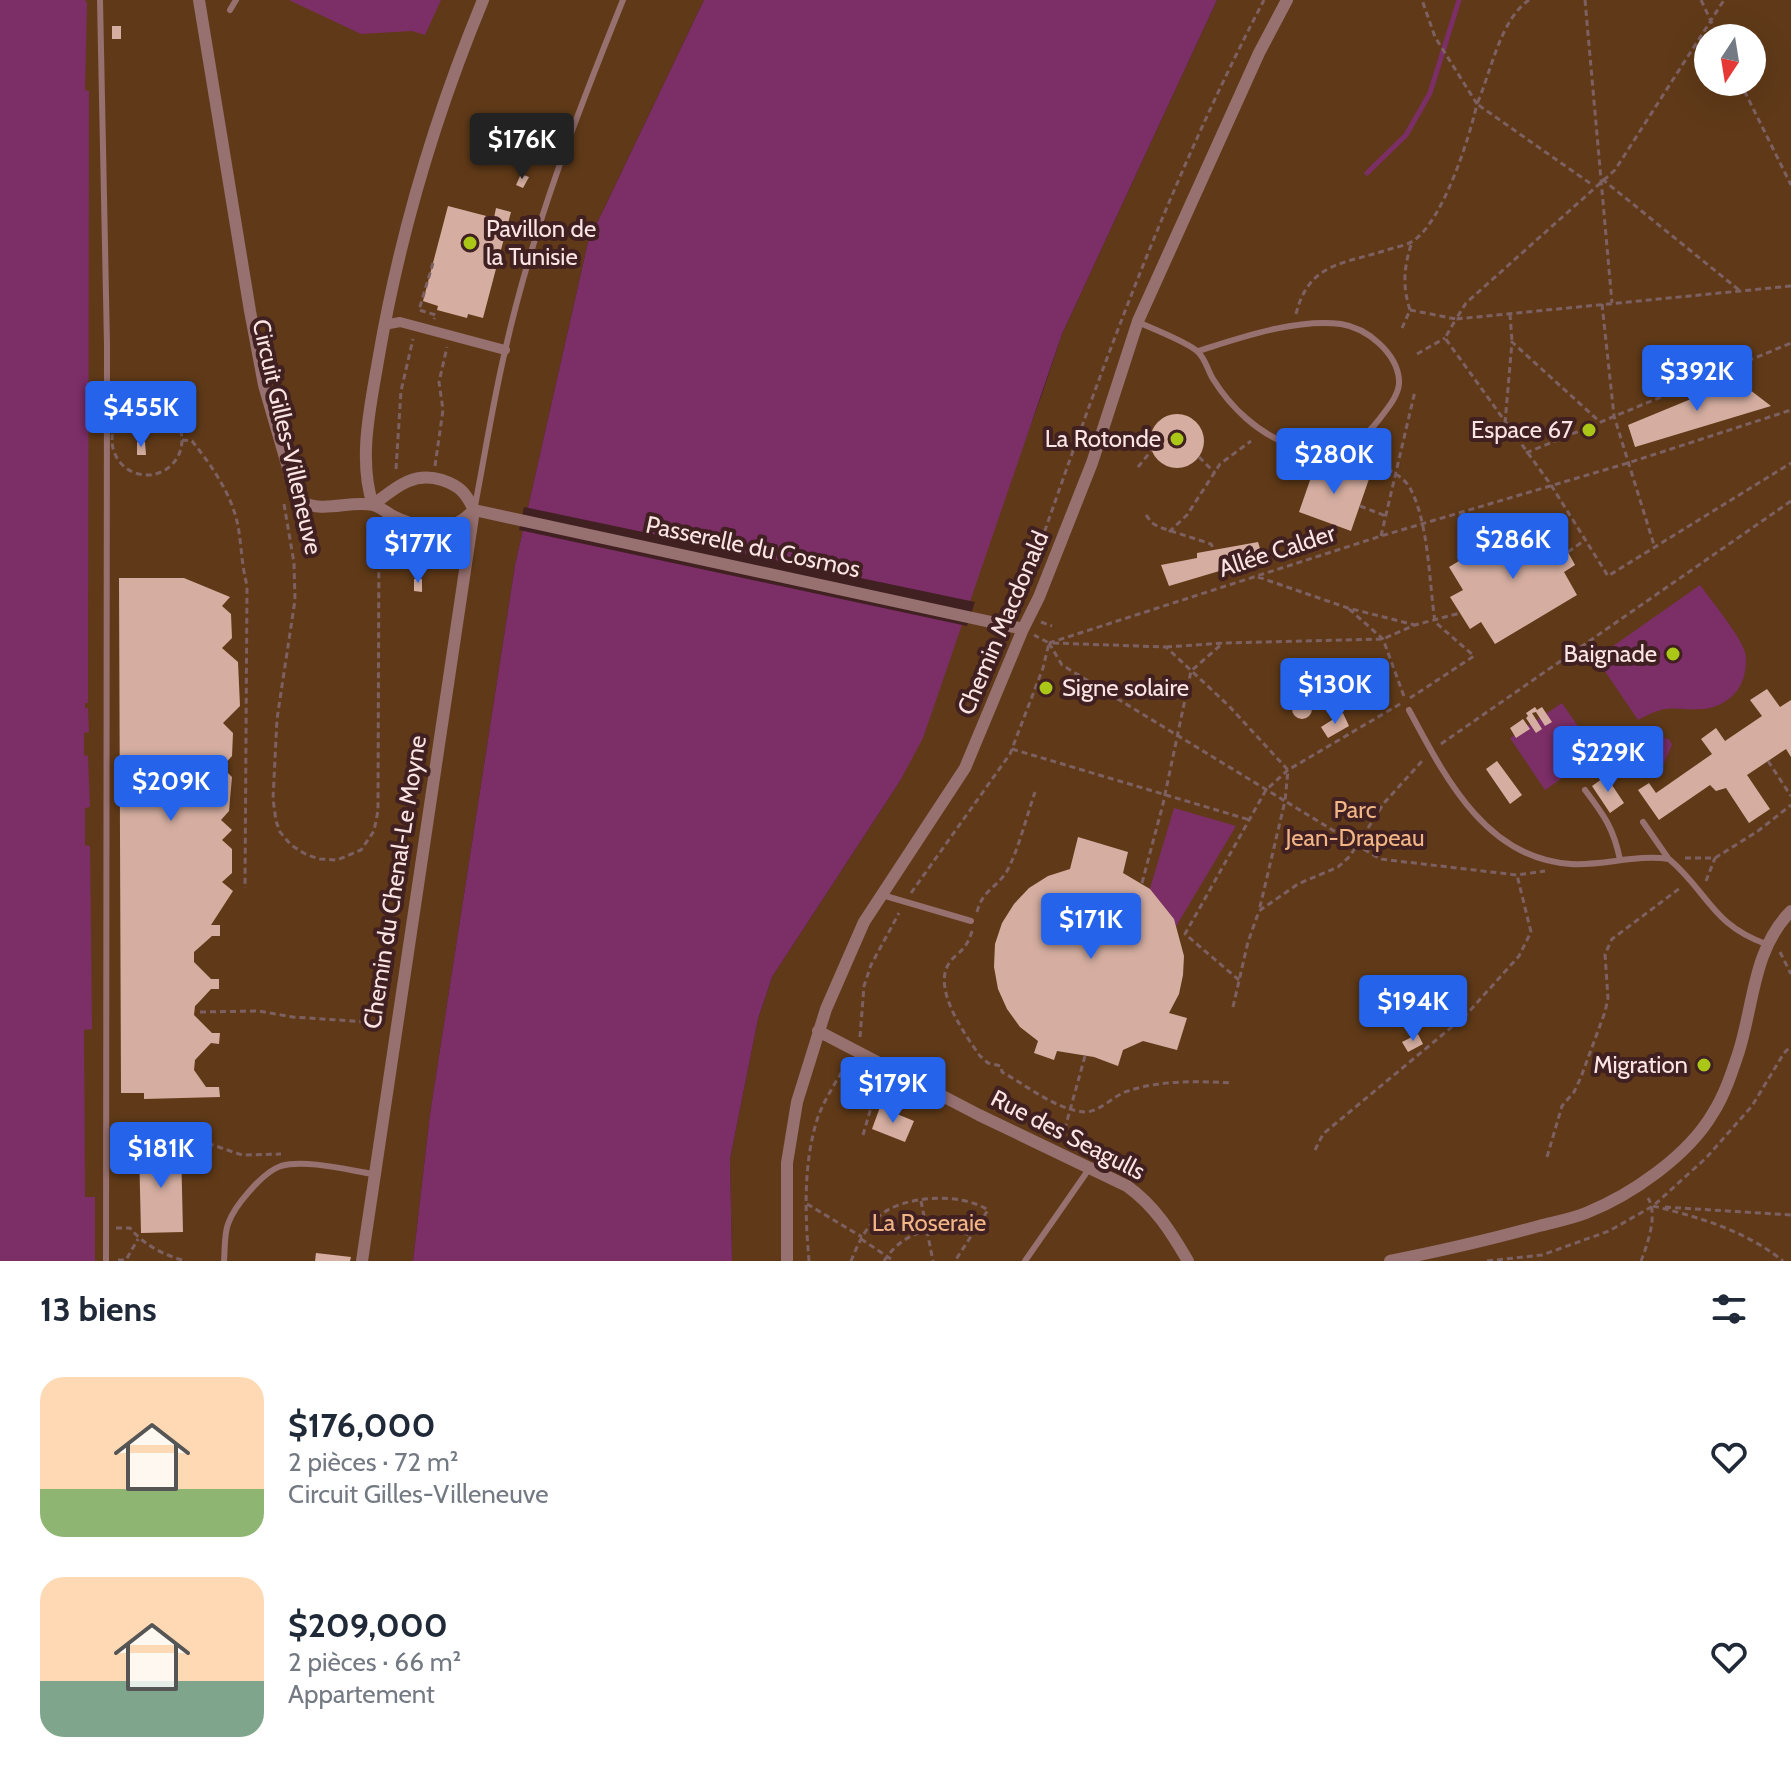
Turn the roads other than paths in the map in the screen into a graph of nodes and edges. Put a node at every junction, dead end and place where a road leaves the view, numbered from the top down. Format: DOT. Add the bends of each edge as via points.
graph roads {
  1 [pos="100,0"];
  2 [pos="199,0"];
  3 [pos="483,0"];
  4 [pos="623,0"];
  5 [pos="1287,0"];
  6 [pos="1138,321"];
  7 [pos="384,325"];
  8 [pos="505,350"];
  9 [pos="1198,351"];
  10 [pos="376,507"];
  11 [pos="474,510"];
  12 [pos="1023,629"];
  13 [pos="1409,710"];
  14 [pos="1585,790"];
  15 [pos="1643,822"];
  16 [pos="1669,859"];
  17 [pos="1620,860"];
  18 [pos="880,895"];
  19 [pos="1791,911"];
  20 [pos="972,925"];
  21 [pos="1771,946"];
  22 [pos="818,1031"];
  23 [pos="1089,1169"];
  24 [pos="373,1174"];
  25 [pos="106,1261"];
  26 [pos="224,1261"];
  27 [pos="362,1261"];
  28 [pos="787,1261"];
  29 [pos="1025,1261"];
  30 [pos="1188,1261"];
  31 [pos="1390,1261"];
  1 -- 25 [label="lane" via="107,345"];
  2 -- 10 [label="street, Circuit Gilles-Villeneuve" via="264,385 295,492 300,501 315,507"];
  3 -- 7 [label="street" via="417,186"];
  4 -- 8 [label="lane" via="562,158"];
  5 -- 6 [label="street, Chemin Macdonald"];
  6 -- 9 [label="lane"];
  6 -- 12 [label="street, Chemin Macdonald" via="1093,459"];
  7 -- 8 [label="street" via="400,322"];
  7 -- 10 [label="street" via="368,431 367,485"];
  8 -- 11 [label="lane"];
  9 -- 9 [label="lane" via="1228,400 1250,423 1304,449 1352,446 1370,433 1391,404 1399,381 1385,350 1368,334 1342,324 1259,333"];
  10 -- 11 [label="street" via="393,517 441,529 461,523"];
  10 -- 11 [label="street" via="397,486 432,477 466,492"];
  11 -- 12 [label="street, Passerelle du Cosmos"];
  11 -- 24 [label="street, Chemin du Chenal-Le Moyne"];
  12 -- 18 [label="street, Chemin Macdonald" via="965,768"];
  13 -- 17 [label="lane" via="1431,752 1485,827 1522,850 1560,863"];
  14 -- 17 [label="lane" via="1615,835"];
  15 -- 16 [label="lane"];
  16 -- 17 [label="lane"];
  16 -- 21 [label="lane" via="1721,919"];
  18 -- 20 [label="lane"];
  18 -- 22 [label="street, Chemin Macdonald" via="852,946"];
  19 -- 21 [label="street"];
  21 -- 31 [label="street" via="1731,1077 1712,1115 1664,1166 1584,1214"];
  22 -- 23 [label="street, Rue des Seagulls"];
  22 -- 28 [label="street, Chemin Macdonald" via="797,1102 787,1163"];
  23 -- 29 [label="lane"];
  23 -- 30 [label="street, Rue des Seagulls" via="1145,1199"];
  24 -- 26 [label="lane" via="279,1166 234,1212 227,1226"];
  24 -- 27 [label="street, Chemin du Chenal-Le Moyne"];
}
